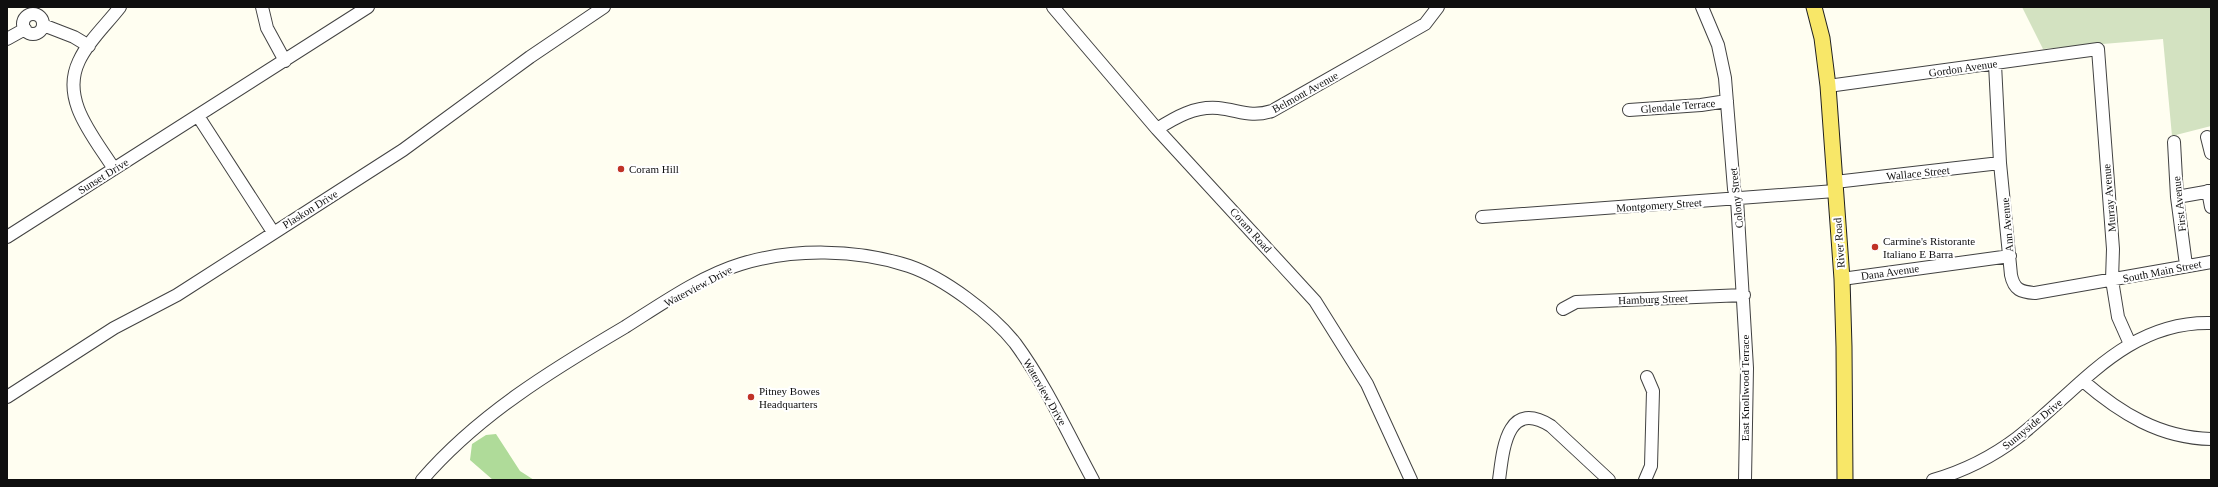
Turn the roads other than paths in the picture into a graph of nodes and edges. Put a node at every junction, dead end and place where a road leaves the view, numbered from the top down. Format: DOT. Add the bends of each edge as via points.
graph roads {
  1 [pos="120,7"];
  2 [pos="262,7"];
  3 [pos="368,7"];
  4 [pos="604,7"];
  5 [pos="1053,7"];
  6 [pos="1438,7"];
  7 [pos="1702,7"];
  8 [pos="1814,7"];
  9 [pos="7,39"];
  10 [pos="89,46"];
  11 [pos="2098,49"];
  12 [pos="285,61"];
  13 [pos="1995,64"];
  14 [pos="1828,86"];
  15 [pos="1727,101"];
  16 [pos="1628,110"];
  17 [pos="198,116"];
  18 [pos="1157,129"];
  19 [pos="2207,137"];
  20 [pos="2174,142"];
  21 [pos="2211,153"];
  22 [pos="2000,163"];
  23 [pos="114,169"];
  24 [pos="1835,187"];
  25 [pos="2209,191"];
  26 [pos="2177,197"];
  27 [pos="1737,199"];
  28 [pos="2211,207"];
  29 [pos="1482,216"];
  30 [pos="273,232"];
  31 [pos="7,237"];
  32 [pos="2010,256"];
  33 [pos="2211,262"];
  34 [pos="2186,265"];
  35 [pos="1842,279"];
  36 [pos="2112,280"];
  37 [pos="1744,295"];
  38 [pos="1563,310"];
  39 [pos="2211,323"];
  40 [pos="2130,344"];
  41 [pos="1647,376"];
  42 [pos="2083,381"];
  43 [pos="7,398"];
  44 [pos="2211,439"];
  45 [pos="422,480"];
  46 [pos="1092,480"];
  47 [pos="1411,480"];
  48 [pos="1499,480"];
  49 [pos="1608,480"];
  50 [pos="1646,480"];
  51 [pos="1745,480"];
  52 [pos="1845,480"];
  53 [pos="1933,480"];
  1 -- 10 [label="street"];
  2 -- 12 [label="street" via="267,28"];
  3 -- 12 [label="street, Sunset Drive"];
  4 -- 30 [label="street, Plaskon Drive" via="530,57 403,150"];
  5 -- 18 [label="street, Coram Road"];
  6 -- 18 [label="street, Belmont Avenue" via="1425,24 1272,111 1252,115 1218,108 1197,110 1184,113"];
  7 -- 15 [label="street, Colony Street" via="1722,58"];
  8 -- 14 [label="main road, River Road" via="1822,38"];
  9 -- 10 [label="street" via="25,29 36,34 43,25"];
  10 -- 23 [label="street" via="79,60 73,76 73,93 79,113"];
  11 -- 13 [label="street, Gordon Avenue"];
  11 -- 36 [label="street, Murray Avenue" via="2114,249"];
  12 -- 17 [label="street, Sunset Drive"];
  13 -- 14 [label="street, Gordon Avenue"];
  13 -- 22 [label="street, Ann Avenue"];
  14 -- 24 [label="main road, River Road"];
  15 -- 16 [label="street, Glendale Terrace" via="1701,106"];
  15 -- 27 [label="street, Colony Street"];
  17 -- 23 [label="street, Sunset Drive"];
  17 -- 30 [label="street"];
  18 -- 47 [label="street, Coram Road" via="1315,301 1367,384"];
  19 -- 21 [label="street"];
  20 -- 26 [label="street, First Avenue"];
  22 -- 24 [label="street, Wallace Street"];
  22 -- 32 [label="street, Ann Avenue"];
  23 -- 31 [label="street, Sunset Drive"];
  24 -- 27 [label="street, Montgomery Street"];
  24 -- 35 [label="main road, River Road"];
  25 -- 26 [label="street"];
  25 -- 28 [label="street"];
  26 -- 34 [label="street, First Avenue"];
  27 -- 29 [label="street, Montgomery Street"];
  27 -- 37 [label="street, Colony Street"];
  30 -- 43 [label="street, Plaskon Drive" via="177,295 114,328"];
  32 -- 35 [label="street, Dana Avenue"];
  32 -- 36 [label="street, Ann Avenue" via="2013,283 2017,289 2024,292 2035,293"];
  33 -- 34 [label="street, South Main Street"];
  34 -- 36 [label="street, South Main Street"];
  35 -- 52 [label="main road, River Road"];
  36 -- 40 [label="street, Murray Avenue" via="2118,317"];
  37 -- 38 [label="street, Hamburg Street" via="1576,302"];
  37 -- 51 [label="street, East Knollwood Terrace" via="1747,368"];
  39 -- 40 [label="street, Sunnyside Drive" via="2167,328"];
  40 -- 42 [label="street, Sunnyside Drive" via="2114,353"];
  41 -- 50 [label="street" via="1653,391 1651,466"];
  42 -- 44 [label="street" via="2121,412 2150,427 2181,436"];
  42 -- 53 [label="street, Sunnyside Drive" via="1998,452 1966,468"];
  45 -- 46 [label="street, Waterview Drive" via="461,439 499,408 587,349 654,309 712,276 740,264 811,252 863,256 910,266 962,294 1017,346 1039,379"];
  48 -- 49 [label="street" via="1508,432 1515,424 1529,419 1540,420 1551,426"];
}
